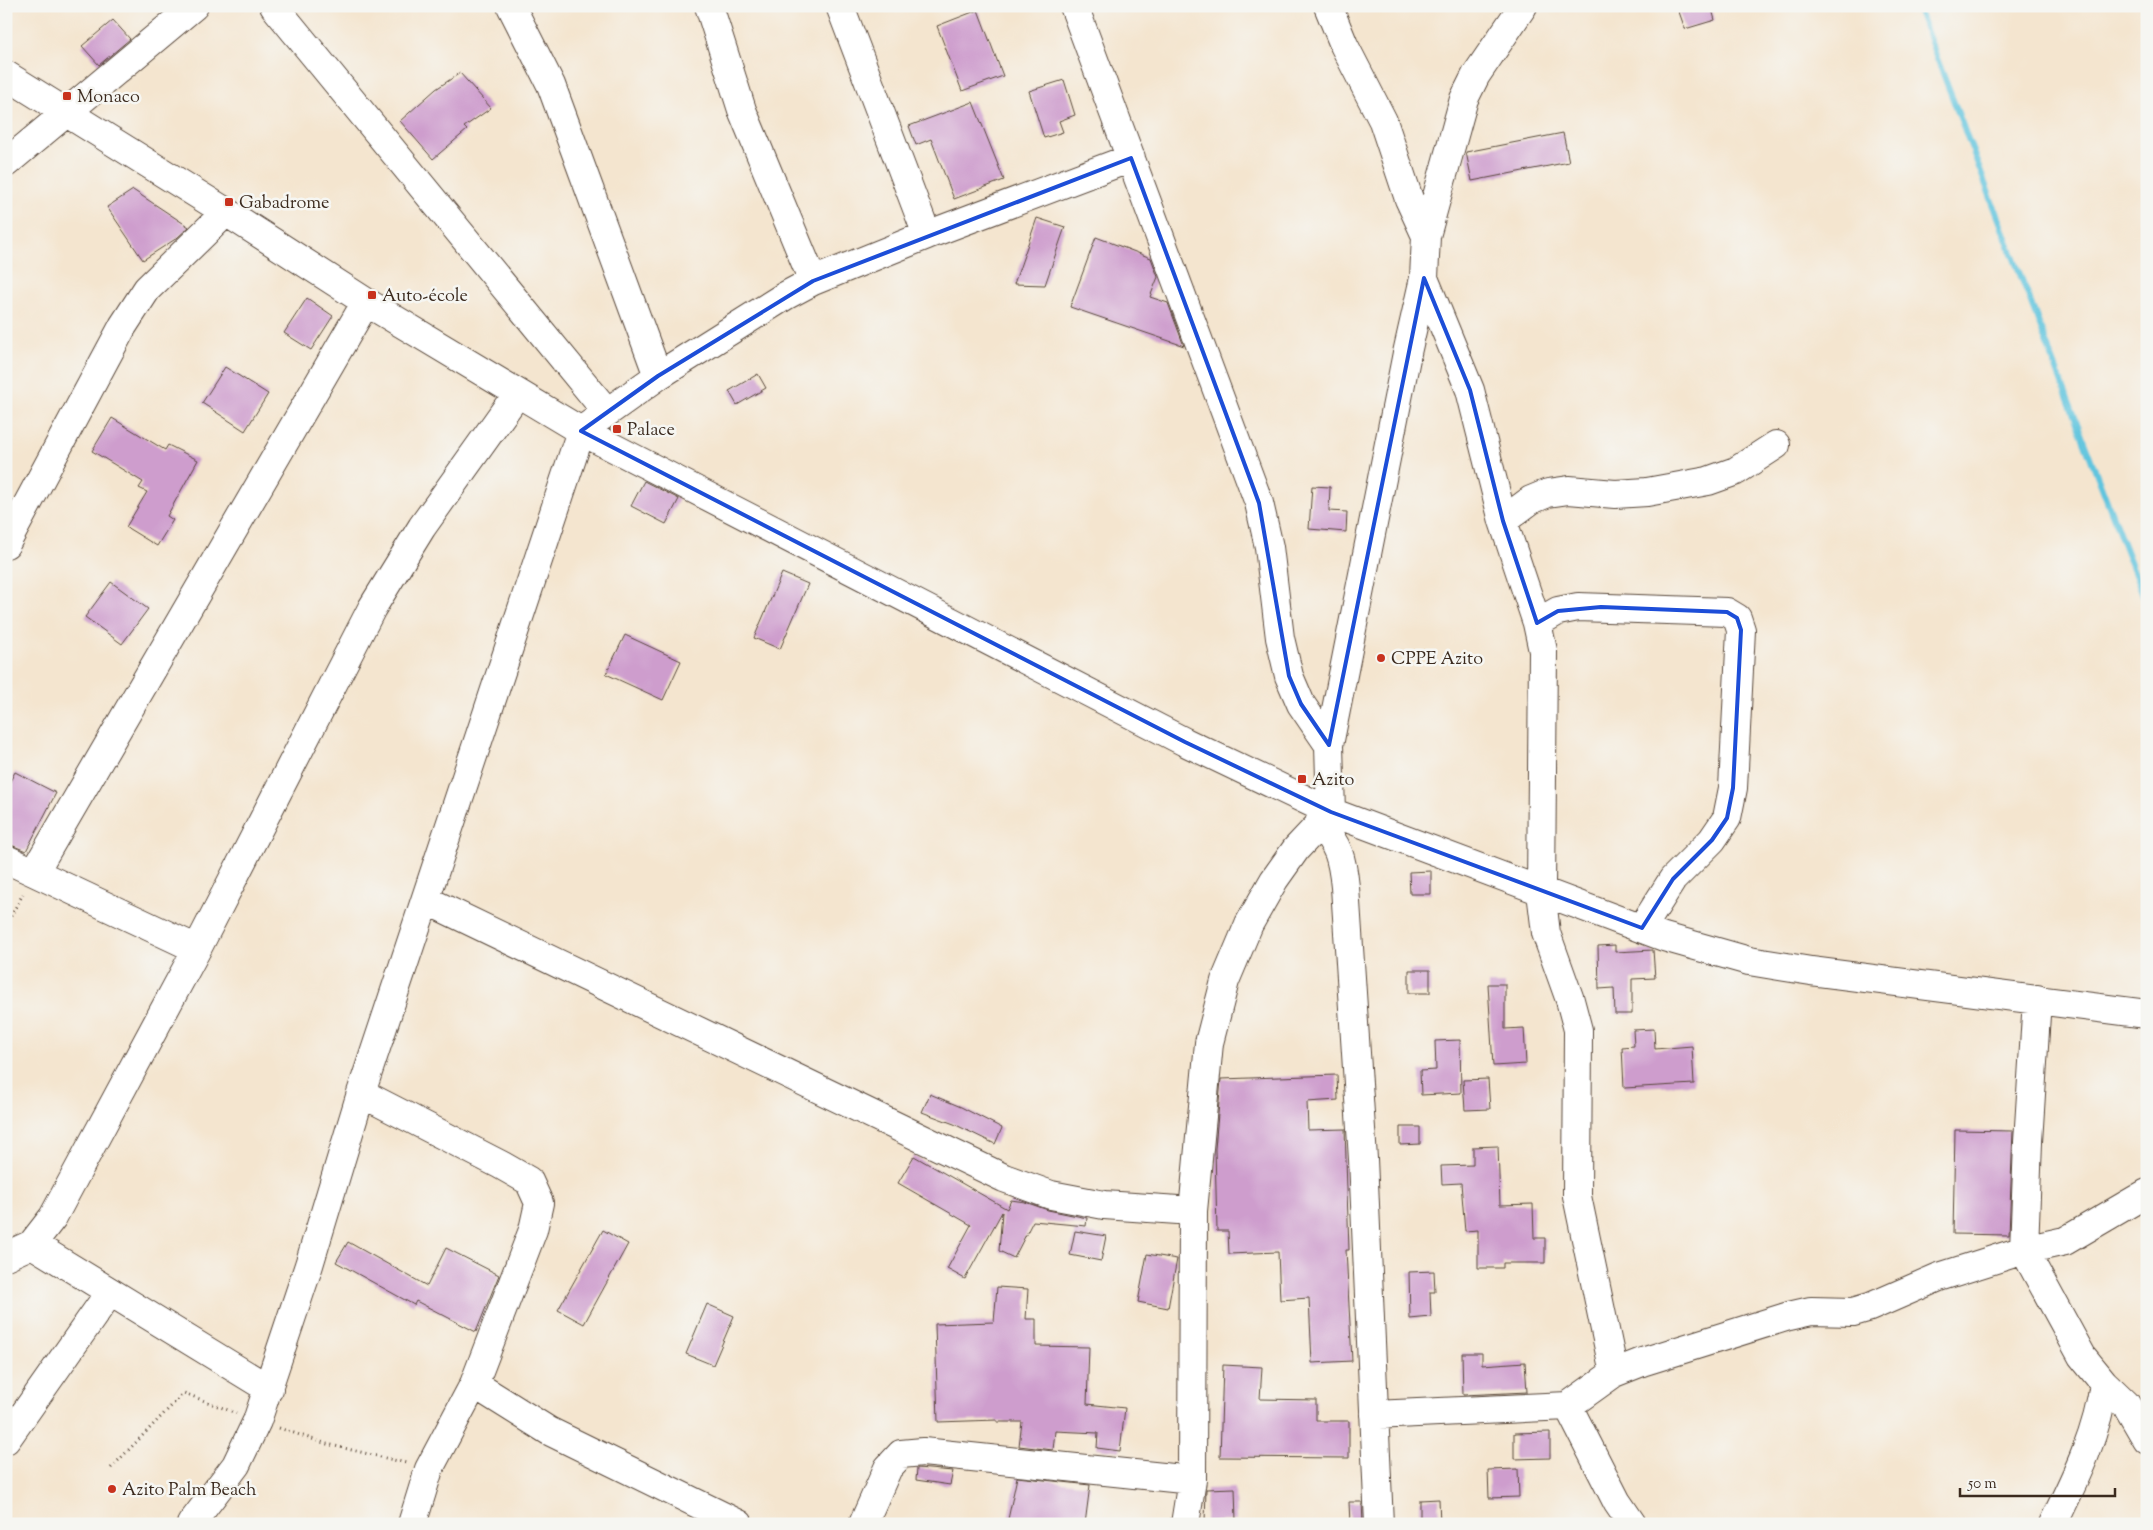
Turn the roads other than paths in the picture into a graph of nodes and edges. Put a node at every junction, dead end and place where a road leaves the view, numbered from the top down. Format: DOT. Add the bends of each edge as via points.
graph roads {
  1 [pos="194,6"];
  2 [pos="274,6"];
  3 [pos="511,6"];
  4 [pos="709,6"];
  5 [pos="840,6"];
  6 [pos="1074,6"];
  7 [pos="1328,6"];
  8 [pos="1524,6"];
  9 [pos="6,75"];
  10 [pos="66,114"];
  11 [pos="1131,158"];
  12 [pos="6,162"];
  13 [pos="226,212"];
  14 [pos="927,235"];
  15 [pos="1426,236"];
  16 [pos="1424,278"];
  17 [pos="813,281"];
  18 [pos="366,302"];
  19 [pos="658,376"];
  20 [pos="517,394"];
  21 [pos="607,412"];
  22 [pos="581,431"];
  23 [pos="1776,445"];
  24 [pos="1502,521"];
  25 [pos="6,544"];
  26 [pos="1537,623"];
  27 [pos="1329,745"];
  28 [pos="1325,817"];
  29 [pos="6,859"];
  30 [pos="35,871"];
  31 [pos="1541,892"];
  32 [pos="426,900"];
  33 [pos="1642,928"];
  34 [pos="197,949"];
  35 [pos="2038,1000"];
  36 [pos="2147,1014"];
  37 [pos="361,1093"];
  38 [pos="2147,1193"];
  39 [pos="1193,1211"];
  40 [pos="32,1244"];
  41 [pos="2024,1250"];
  42 [pos="6,1256"];
  43 [pos="110,1292"];
  44 [pos="1614,1374"];
  45 [pos="2104,1383"];
  46 [pos="474,1384"];
  47 [pos="269,1389"];
  48 [pos="1568,1406"];
  49 [pos="1374,1415"];
  50 [pos="6,1440"];
  51 [pos="2147,1440"];
  52 [pos="1192,1480"];
  53 [pos="191,1524"];
  54 [pos="412,1524"];
  55 [pos="739,1524"];
  56 [pos="863,1524"];
  57 [pos="1185,1524"];
  58 [pos="1379,1524"];
  59 [pos="1632,1524"];
  60 [pos="2052,1524"];
  1 -- 10 [label="street"];
  2 -- 21 [label="street"];
  3 -- 19 [label="street" via="551,85"];
  4 -- 17 [label="street" via="742,110"];
  5 -- 14 [label="street"];
  6 -- 11 [label="street"];
  7 -- 15 [label="street" via="1383,121 1409,198"];
  8 -- 15 [label="street" via="1476,75 1464,99"];
  9 -- 10 [label="street"];
  10 -- 12 [label="street"];
  10 -- 13 [label="street"];
  11 -- 14 [label="street"];
  11 -- 27 [label="street" via="1260,503 1280,638 1289,676 1302,704"];
  13 -- 18 [label="street"];
  13 -- 25 [label="street" via="147,289 123,326"];
  14 -- 17 [label="street"];
  15 -- 16 [label="street"];
  16 -- 24 [label="street" via="1470,390"];
  16 -- 27 [label="street"];
  17 -- 19 [label="street"];
  18 -- 20 [label="street"];
  18 -- 30 [label="street"];
  19 -- 21 [label="street"];
  20 -- 22 [label="street"];
  20 -- 34 [label="street" via="422,527 372,608"];
  21 -- 22 [label="street"];
  22 -- 28 [label="street"];
  22 -- 32 [label="street"];
  23 -- 24 [label="street" via="1736,470 1708,481 1647,492 1548,492"];
  24 -- 26 [label="street"];
  26 -- 31 [label="street" via="1543,650 1544,688"];
  26 -- 33 [label="street" via="1558,611 1578,606 1727,612 1737,618 1741,640 1734,788 1727,818 1712,840 1673,878"];
  27 -- 28 [label="street"];
  28 -- 31 [label="street"];
  28 -- 39 [label="street" via="1274,880 1249,924 1225,980 1209,1043"];
  28 -- 49 [label="street" via="1344,870 1363,1159"];
  29 -- 30 [label="street"];
  30 -- 34 [label="street"];
  31 -- 33 [label="street"];
  31 -- 44 [label="street" via="1546,933 1578,1030 1577,1196"];
  32 -- 37 [label="street"];
  32 -- 39 [label="street" via="1004,1178 1050,1195 1104,1205"];
  33 -- 35 [label="street" via="1707,949 1780,967"];
  34 -- 40 [label="street" via="52,1217"];
  35 -- 36 [label="street"];
  35 -- 41 [label="street"];
  37 -- 46 [label="street" via="529,1182 539,1203 534,1230"];
  37 -- 47 [label="street"];
  38 -- 41 [label="street" via="2065,1241"];
  39 -- 52 [label="street"];
  40 -- 42 [label="street"];
  40 -- 43 [label="street"];
  41 -- 44 [label="street" via="1939,1277 1870,1307 1853,1312 1811,1311 1789,1316 1642,1362"];
  41 -- 45 [label="street" via="2082,1356"];
  43 -- 47 [label="street"];
  43 -- 50 [label="street"];
  44 -- 48 [label="street"];
  45 -- 51 [label="street" via="2126,1404"];
  45 -- 60 [label="street" via="2102,1407 2078,1474"];
  46 -- 54 [label="street" via="430,1469"];
  46 -- 55 [label="street" via="549,1432"];
  47 -- 53 [label="street" via="236,1466"];
  48 -- 49 [label="street"];
  48 -- 59 [label="street"];
  49 -- 58 [label="street"];
  52 -- 56 [label="street" via="923,1452 901,1454 888,1468"];
  52 -- 57 [label="street"];
}
